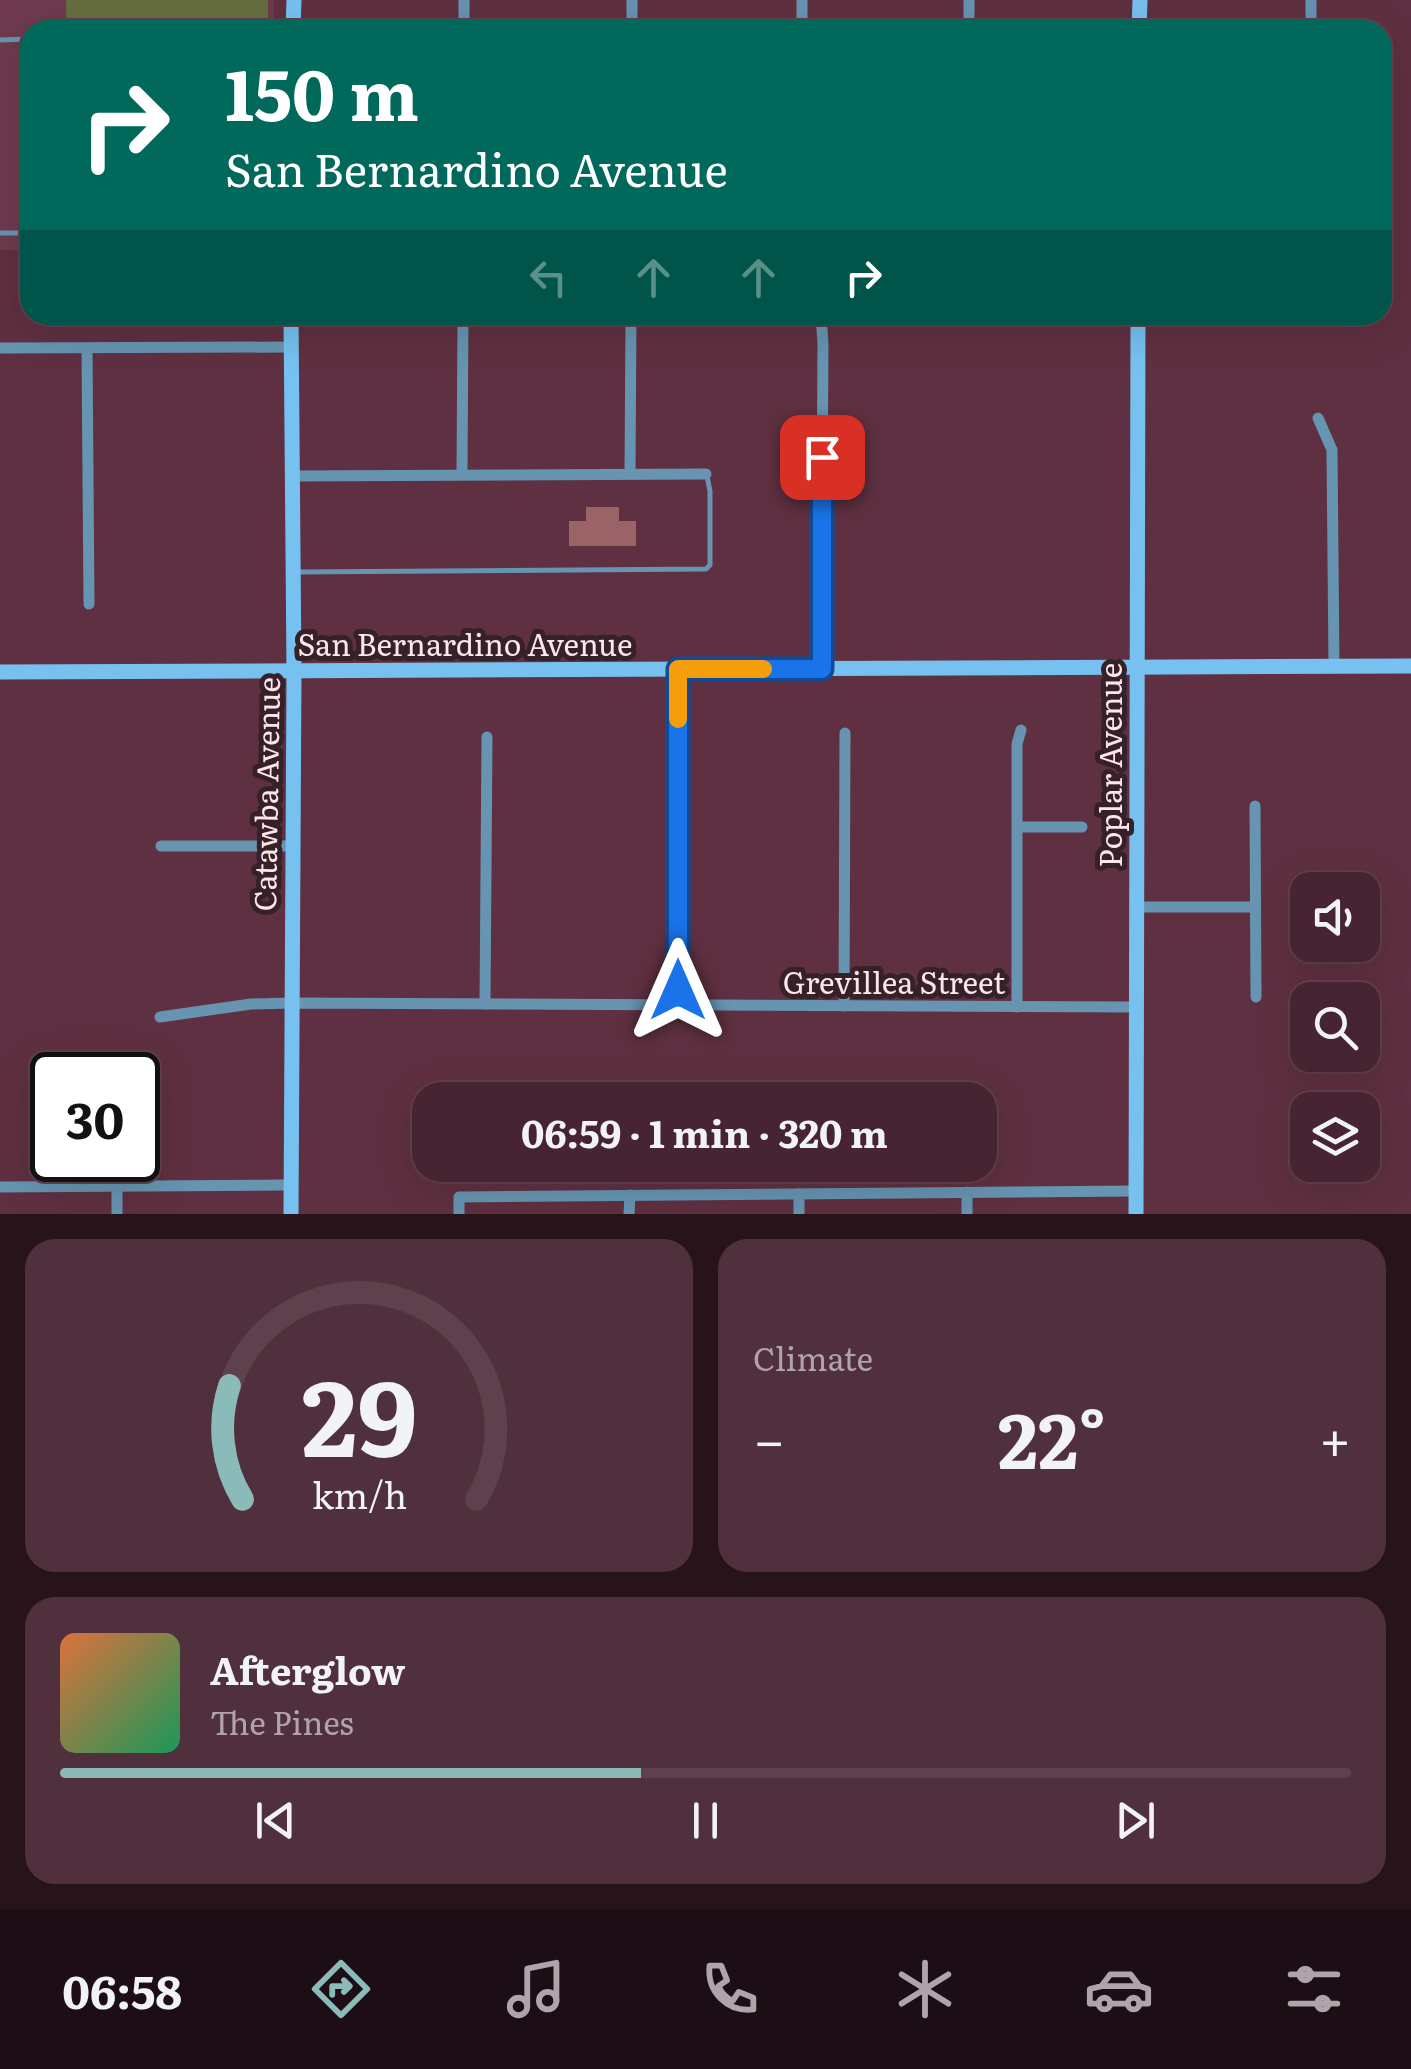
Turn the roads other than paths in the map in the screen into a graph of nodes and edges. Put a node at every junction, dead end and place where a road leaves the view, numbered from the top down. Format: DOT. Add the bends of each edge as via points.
graph roads {
  1 [pos="291,325"];
  2 [pos="462,325"];
  3 [pos="631,325"];
  4 [pos="821,325"];
  5 [pos="1138,325"];
  6 [pos="291,347"];
  7 [pos="0,348"];
  8 [pos="86,348"];
  9 [pos="1318,418"];
  10 [pos="630,473"];
  11 [pos="462,474"];
  12 [pos="706,474"];
  13 [pos="291,476"];
  14 [pos="292,572"];
  15 [pos="89,604"];
  16 [pos="1334,666"];
  17 [pos="1411,666"];
  18 [pos="1137,668"];
  19 [pos="678,669"];
  20 [pos="822,669"];
  21 [pos="294,671"];
  22 [pos="0,672"];
  23 [pos="1021,730"];
  24 [pos="846,733"];
  25 [pos="487,737"];
  26 [pos="1256,806"];
  27 [pos="1018,827"];
  28 [pos="1082,827"];
  29 [pos="160,846"];
  30 [pos="291,846"];
  31 [pos="1137,907"];
  32 [pos="1255,907"];
  33 [pos="1256,997"];
  34 [pos="291,1003"];
  35 [pos="485,1004"];
  36 [pos="678,1005"];
  37 [pos="844,1006"];
  38 [pos="1017,1006"];
  39 [pos="1137,1007"];
  40 [pos="160,1016"];
  41 [pos="292,1185"];
  42 [pos="117,1186"];
  43 [pos="0,1187"];
  44 [pos="1136,1191"];
  45 [pos="968,1192"];
  46 [pos="799,1194"];
  47 [pos="630,1195"];
  48 [pos="117,1214"];
  49 [pos="291,1214"];
  50 [pos="459,1214"];
  51 [pos="630,1214"];
  52 [pos="799,1214"];
  53 [pos="968,1214"];
  54 [pos="1136,1214"];
  1 -- 6 [label="street, Catawba Avenue"];
  2 -- 11 [label="street"];
  3 -- 10 [label="street"];
  4 -- 20 [label="street"];
  5 -- 18 [label="street, Poplar Avenue"];
  6 -- 8 [label="street"];
  6 -- 13 [label="street, Catawba Avenue"];
  7 -- 8 [label="street"];
  8 -- 15 [label="street"];
  9 -- 16 [label="street" via="1332,450"];
  10 -- 11 [label="street"];
  10 -- 12 [label="street"];
  11 -- 13 [label="street"];
  12 -- 14 [label="lane" via="706,569"];
  13 -- 14 [label="street, Catawba Avenue"];
  14 -- 21 [label="street, Catawba Avenue"];
  16 -- 17 [label="street, San Bernardino Avenue"];
  16 -- 18 [label="street, San Bernardino Avenue"];
  18 -- 20 [label="street, San Bernardino Avenue"];
  18 -- 31 [label="street, Poplar Avenue"];
  19 -- 20 [label="street, San Bernardino Avenue"];
  19 -- 21 [label="street, San Bernardino Avenue"];
  19 -- 36 [label="street"];
  21 -- 22 [label="street, San Bernardino Avenue"];
  21 -- 30 [label="street, Catawba Avenue"];
  23 -- 27 [label="street"];
  24 -- 37 [label="street"];
  25 -- 35 [label="street"];
  26 -- 32 [label="street"];
  27 -- 28 [label="street"];
  27 -- 38 [label="street"];
  29 -- 30 [label="street"];
  30 -- 34 [label="street, Catawba Avenue"];
  31 -- 32 [label="street"];
  31 -- 39 [label="street, Poplar Avenue"];
  32 -- 33 [label="street"];
  34 -- 35 [label="street, Grevillea Street"];
  34 -- 40 [label="street, Grevillea Street"];
  34 -- 41 [label="street, Catawba Avenue"];
  35 -- 36 [label="street, Grevillea Street"];
  36 -- 37 [label="street, Grevillea Street"];
  37 -- 38 [label="street, Grevillea Street"];
  38 -- 39 [label="street, Grevillea Street"];
  39 -- 44 [label="street, Poplar Avenue"];
  41 -- 42 [label="street"];
  41 -- 49 [label="street, Catawba Avenue"];
  42 -- 43 [label="street"];
  42 -- 48 [label="street"];
  44 -- 45 [label="street"];
  44 -- 54 [label="street, Poplar Avenue"];
  45 -- 46 [label="street"];
  45 -- 53 [label="street"];
  46 -- 47 [label="street"];
  46 -- 52 [label="street"];
  47 -- 50 [label="street" via="459,1197"];
  47 -- 51 [label="street"];
}
